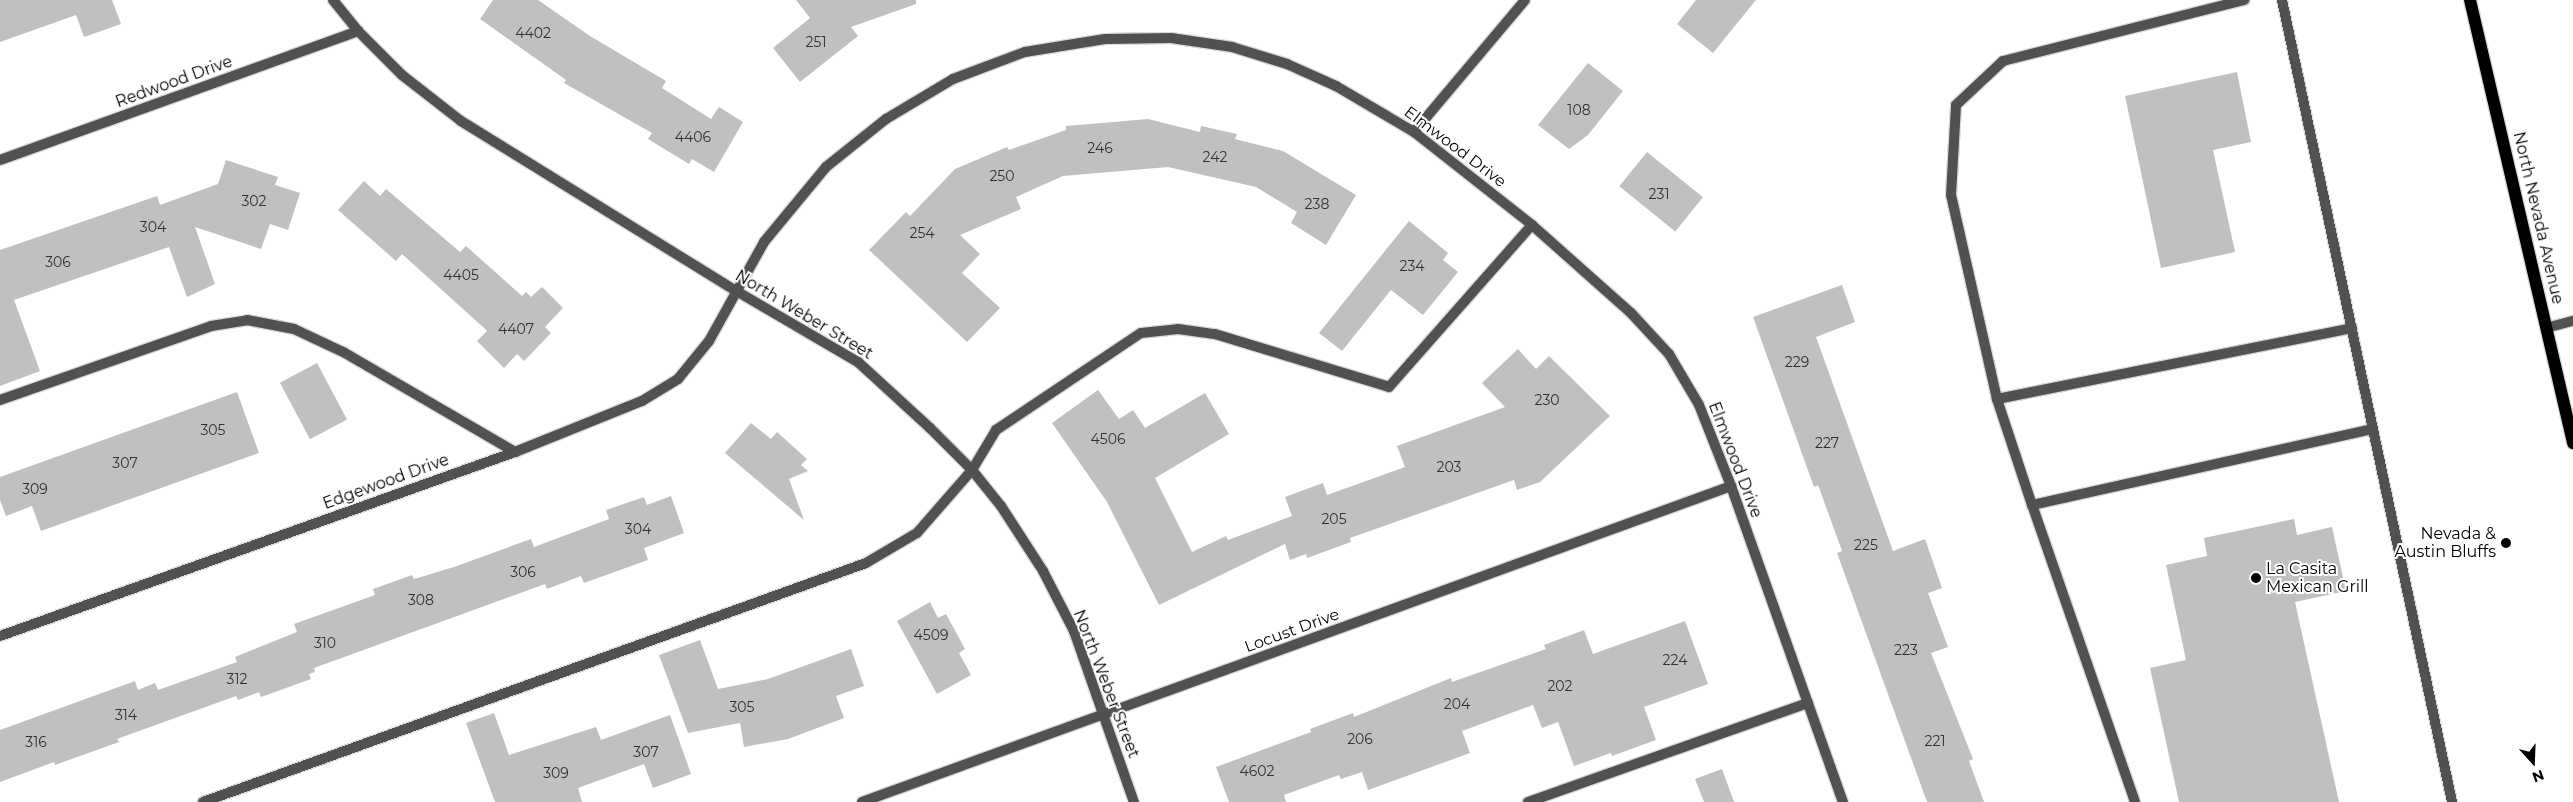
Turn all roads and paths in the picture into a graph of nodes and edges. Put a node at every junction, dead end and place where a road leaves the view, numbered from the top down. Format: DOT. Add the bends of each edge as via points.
graph roads {
  1 [pos="333,0"];
  2 [pos="1525,0"];
  3 [pos="2244,0"];
  4 [pos="2282,0"];
  5 [pos="2470,0"];
  6 [pos="358,31"];
  7 [pos="1414,132"];
  8 [pos="0,160"];
  9 [pos="1532,225"];
  10 [pos="738,292"];
  11 [pos="2573,321"];
  12 [pos="2352,328"];
  13 [pos="2546,328"];
  14 [pos="1997,399"];
  15 [pos="0,400"];
  16 [pos="2373,429"];
  17 [pos="2573,443"];
  18 [pos="515,452"];
  19 [pos="972,470"];
  20 [pos="1731,486"];
  21 [pos="2032,505"];
  22 [pos="0,636"];
  23 [pos="1808,703"];
  24 [pos="1103,716"];
  25 [pos="203,802"];
  26 [pos="862,802"];
  27 [pos="1134,802"];
  28 [pos="1528,802"];
  29 [pos="1843,802"];
  30 [pos="2135,802"];
  31 [pos="2452,802"];
  1 -- 6 [label="street, North Weber Street"];
  2 -- 7 [label="street"];
  3 -- 14 [label="street" via="2003,61 1956,105 1951,195"];
  4 -- 12 [label="street"];
  5 -- 13 [label="main road, North Nevada Avenue"];
  6 -- 8 [label="street, Redwood Drive"];
  6 -- 10 [label="street, North Weber Street" via="402,75 462,121"];
  7 -- 9 [label="street, Elmwood Drive"];
  7 -- 10 [label="street, Elmwood Drive" via="1288,64 1232,48 1172,38 1105,39 1025,52 953,79 886,119 826,167 764,242"];
  9 -- 19 [label="street" via="1389,387 1216,334 1178,329 1141,332 996,430"];
  9 -- 20 [label="street, Elmwood Drive" via="1631,313 1669,354 1698,404"];
  10 -- 18 [label="street, Edgewood Drive" via="709,341 678,379 642,401"];
  10 -- 19 [label="street, North Weber Street" via="858,362"];
  11 -- 13 [label="street"];
  12 -- 14 [label="street"];
  12 -- 16 [label="street"];
  13 -- 17 [label="main road, North Nevada Avenue"];
  14 -- 21 [label="street"];
  15 -- 18 [label="street" via="210,326 247,320 294,329 345,353"];
  16 -- 21 [label="street"];
  16 -- 31 [label="street"];
  18 -- 22 [label="street, Edgewood Drive"];
  19 -- 24 [label="street, North Weber Street" via="1043,571 1074,631"];
  19 -- 25 [label="street" via="917,533 866,563"];
  20 -- 23 [label="street, Elmwood Drive"];
  20 -- 24 [label="street, Locust Drive"];
  21 -- 30 [label="street"];
  23 -- 28 [label="street"];
  23 -- 29 [label="street, Elmwood Drive"];
  24 -- 26 [label="street, Locust Drive"];
  24 -- 27 [label="street, North Weber Street"];
}
